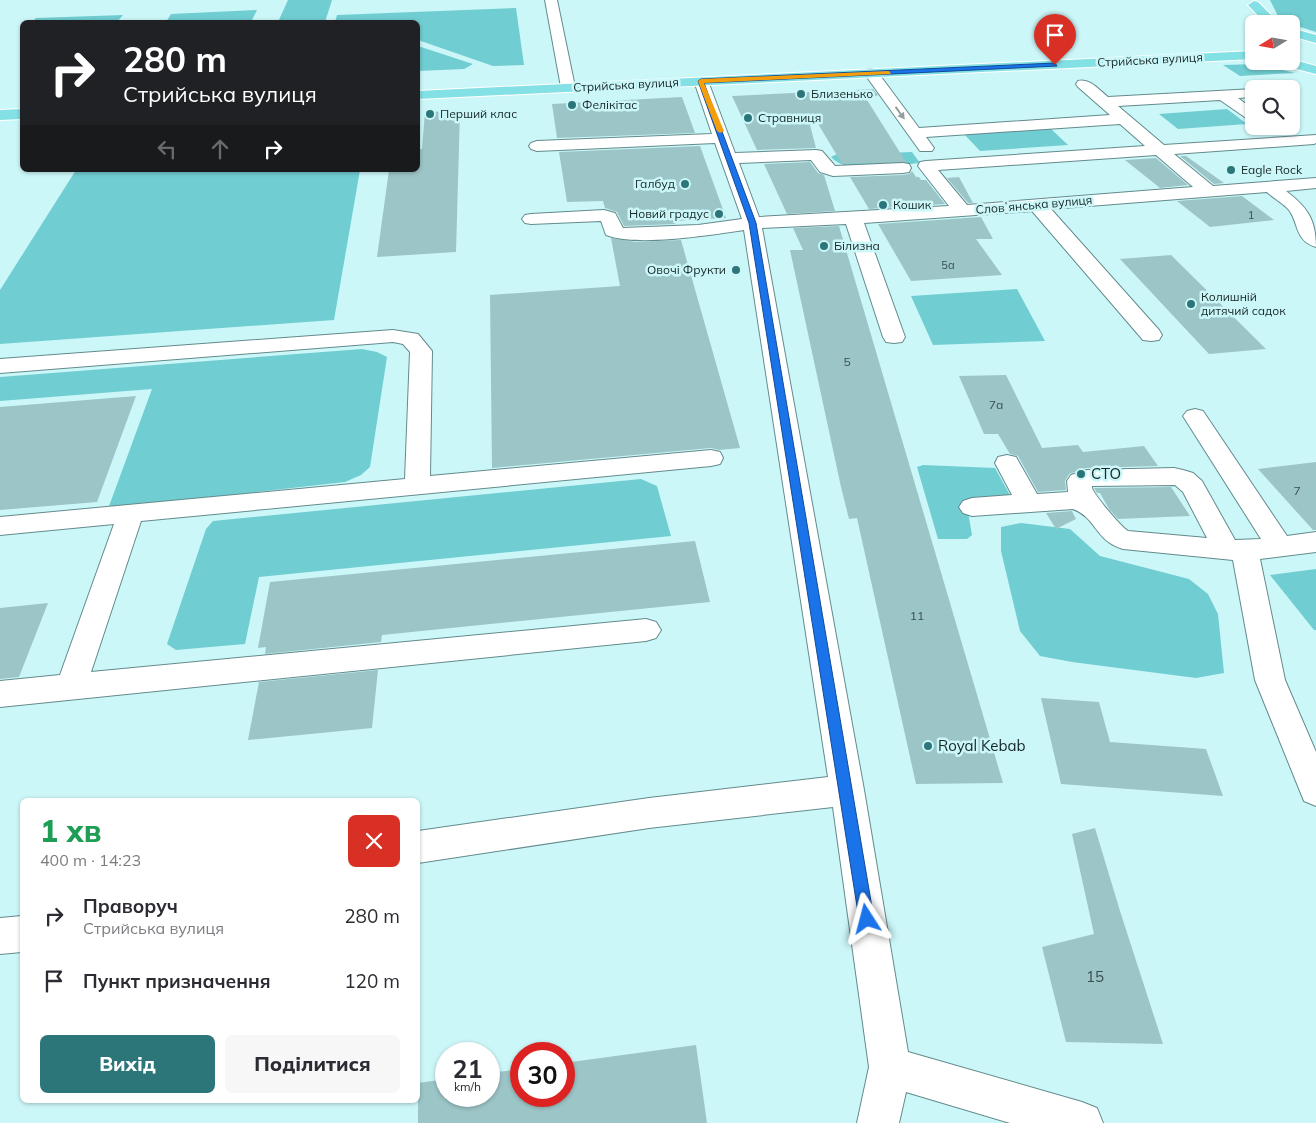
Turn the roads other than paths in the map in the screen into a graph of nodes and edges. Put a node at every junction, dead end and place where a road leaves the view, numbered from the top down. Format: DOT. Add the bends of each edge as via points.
graph roads {
  1 [pos="551,0"];
  2 [pos="1253,3"];
  3 [pos="1265,15"];
  4 [pos="1300,35"];
  5 [pos="1316,39"];
  6 [pos="1245,42"];
  7 [pos="1245,57"];
  8 [pos="1172,59"];
  9 [pos="1300,66"];
  10 [pos="1316,70"];
  11 [pos="872,73"];
  12 [pos="701,81"];
  13 [pos="1083,84"];
  14 [pos="568,87"];
  15 [pos="1245,94"];
  16 [pos="420,95"];
  17 [pos="1223,95"];
  18 [pos="1104,102"];
  19 [pos="1245,111"];
  20 [pos="20,114"];
  21 [pos="0,115"];
  22 [pos="1123,119"];
  23 [pos="915,133"];
  24 [pos="1278,135"];
  25 [pos="1314,139"];
  26 [pos="1286,141"];
  27 [pos="537,146"];
  28 [pos="726,148"];
  29 [pos="1158,149"];
  30 [pos="939,165"];
  31 [pos="903,168"];
  32 [pos="1316,183"];
  33 [pos="1270,186"];
  34 [pos="1208,192"];
  35 [pos="1037,205"];
  36 [pos="962,211"];
  37 [pos="531,218"];
  38 [pos="853,218"];
  39 [pos="752,223"];
  40 [pos="1313,237"];
  41 [pos="1152,335"];
  42 [pos="894,337"];
  43 [pos="0,366"];
  44 [pos="1195,416"];
  45 [pos="711,458"];
  46 [pos="1008,463"];
  47 [pos="417,486"];
  48 [pos="1085,502"];
  49 [pos="1030,504"];
  50 [pos="972,507"];
  51 [pos="131,514"];
  52 [pos="0,526"];
  53 [pos="1316,542"];
  54 [pos="1280,547"];
  55 [pos="1236,550"];
  56 [pos="646,630"];
  57 [pos="71,686"];
  58 [pos="0,694"];
  59 [pos="847,790"];
  60 [pos="1316,791"];
  61 [pos="420,847"];
  62 [pos="20,934"];
  63 [pos="0,936"];
  64 [pos="890,1067"];
  65 [pos="878,1123"];
  66 [pos="1082,1123"];
  1 -- 14 [label="street"];
  2 -- 3 [label="main road"];
  4 -- 5 [label="main road"];
  6 -- 8 [label="main road" via="1226,50"];
  7 -- 8 [label="main road"];
  8 -- 11 [label="main road, Стрийська вулиця"];
  9 -- 10 [label="main road"];
  11 -- 12 [label="main road, Стрийська вулиця"];
  11 -- 23 [label="street, one-way"];
  12 -- 14 [label="main road, Стрийська вулиця"];
  12 -- 28 [label="street"];
  13 -- 18 [label="street"];
  14 -- 16 [label="main road, Стрийська вулиця"];
  15 -- 17 [label="street"];
  17 -- 18 [label="street"];
  17 -- 19 [label="street"];
  18 -- 22 [label="street"];
  20 -- 21 [label="main road"];
  22 -- 23 [label="street"];
  22 -- 29 [label="street"];
  23 -- 30 [label="street"];
  24 -- 26 [label="street"];
  25 -- 26 [label="street"];
  26 -- 29 [label="street"];
  27 -- 28 [label="street"];
  28 -- 31 [label="street" via="816,155 826,168 833,171"];
  28 -- 39 [label="street"];
  29 -- 30 [label="street"];
  29 -- 34 [label="street"];
  30 -- 36 [label="street" via="926,166"];
  32 -- 33 [label="street, Словʼянська вулиця"];
  33 -- 34 [label="street, Словʼянська вулиця"];
  33 -- 40 [label="street" via="1297,208"];
  34 -- 35 [label="street, Словʼянська вулиця"];
  35 -- 36 [label="street, Словʼянська вулиця"];
  35 -- 41 [label="street"];
  36 -- 38 [label="street, Словʼянська вулиця"];
  37 -- 39 [label="street, Словʼянська вулиця" via="604,215 609,217 613,231 621,234 698,231"];
  38 -- 39 [label="street, Словʼянська вулиця"];
  38 -- 42 [label="street"];
  39 -- 59 [label="street"];
  43 -- 47 [label="street" via="393,336 410,339 421,351"];
  44 -- 54 [label="street"];
  45 -- 47 [label="street"];
  46 -- 49 [label="street"];
  47 -- 51 [label="street"];
  48 -- 49 [label="street"];
  48 -- 55 [label="street" via="1098,512 1116,538"];
  48 -- 55 [label="street" via="1079,488 1080,481 1087,478 1174,476 1184,479 1193,487"];
  49 -- 50 [label="street"];
  51 -- 52 [label="street"];
  51 -- 57 [label="street"];
  53 -- 54 [label="street"];
  54 -- 55 [label="street"];
  55 -- 60 [label="street" via="1270,680"];
  56 -- 57 [label="street"];
  57 -- 58 [label="street"];
  59 -- 61 [label="street" via="649,813"];
  59 -- 64 [label="street"];
  62 -- 63 [label="street"];
  64 -- 65 [label="street"];
  64 -- 66 [label="street"];
}
